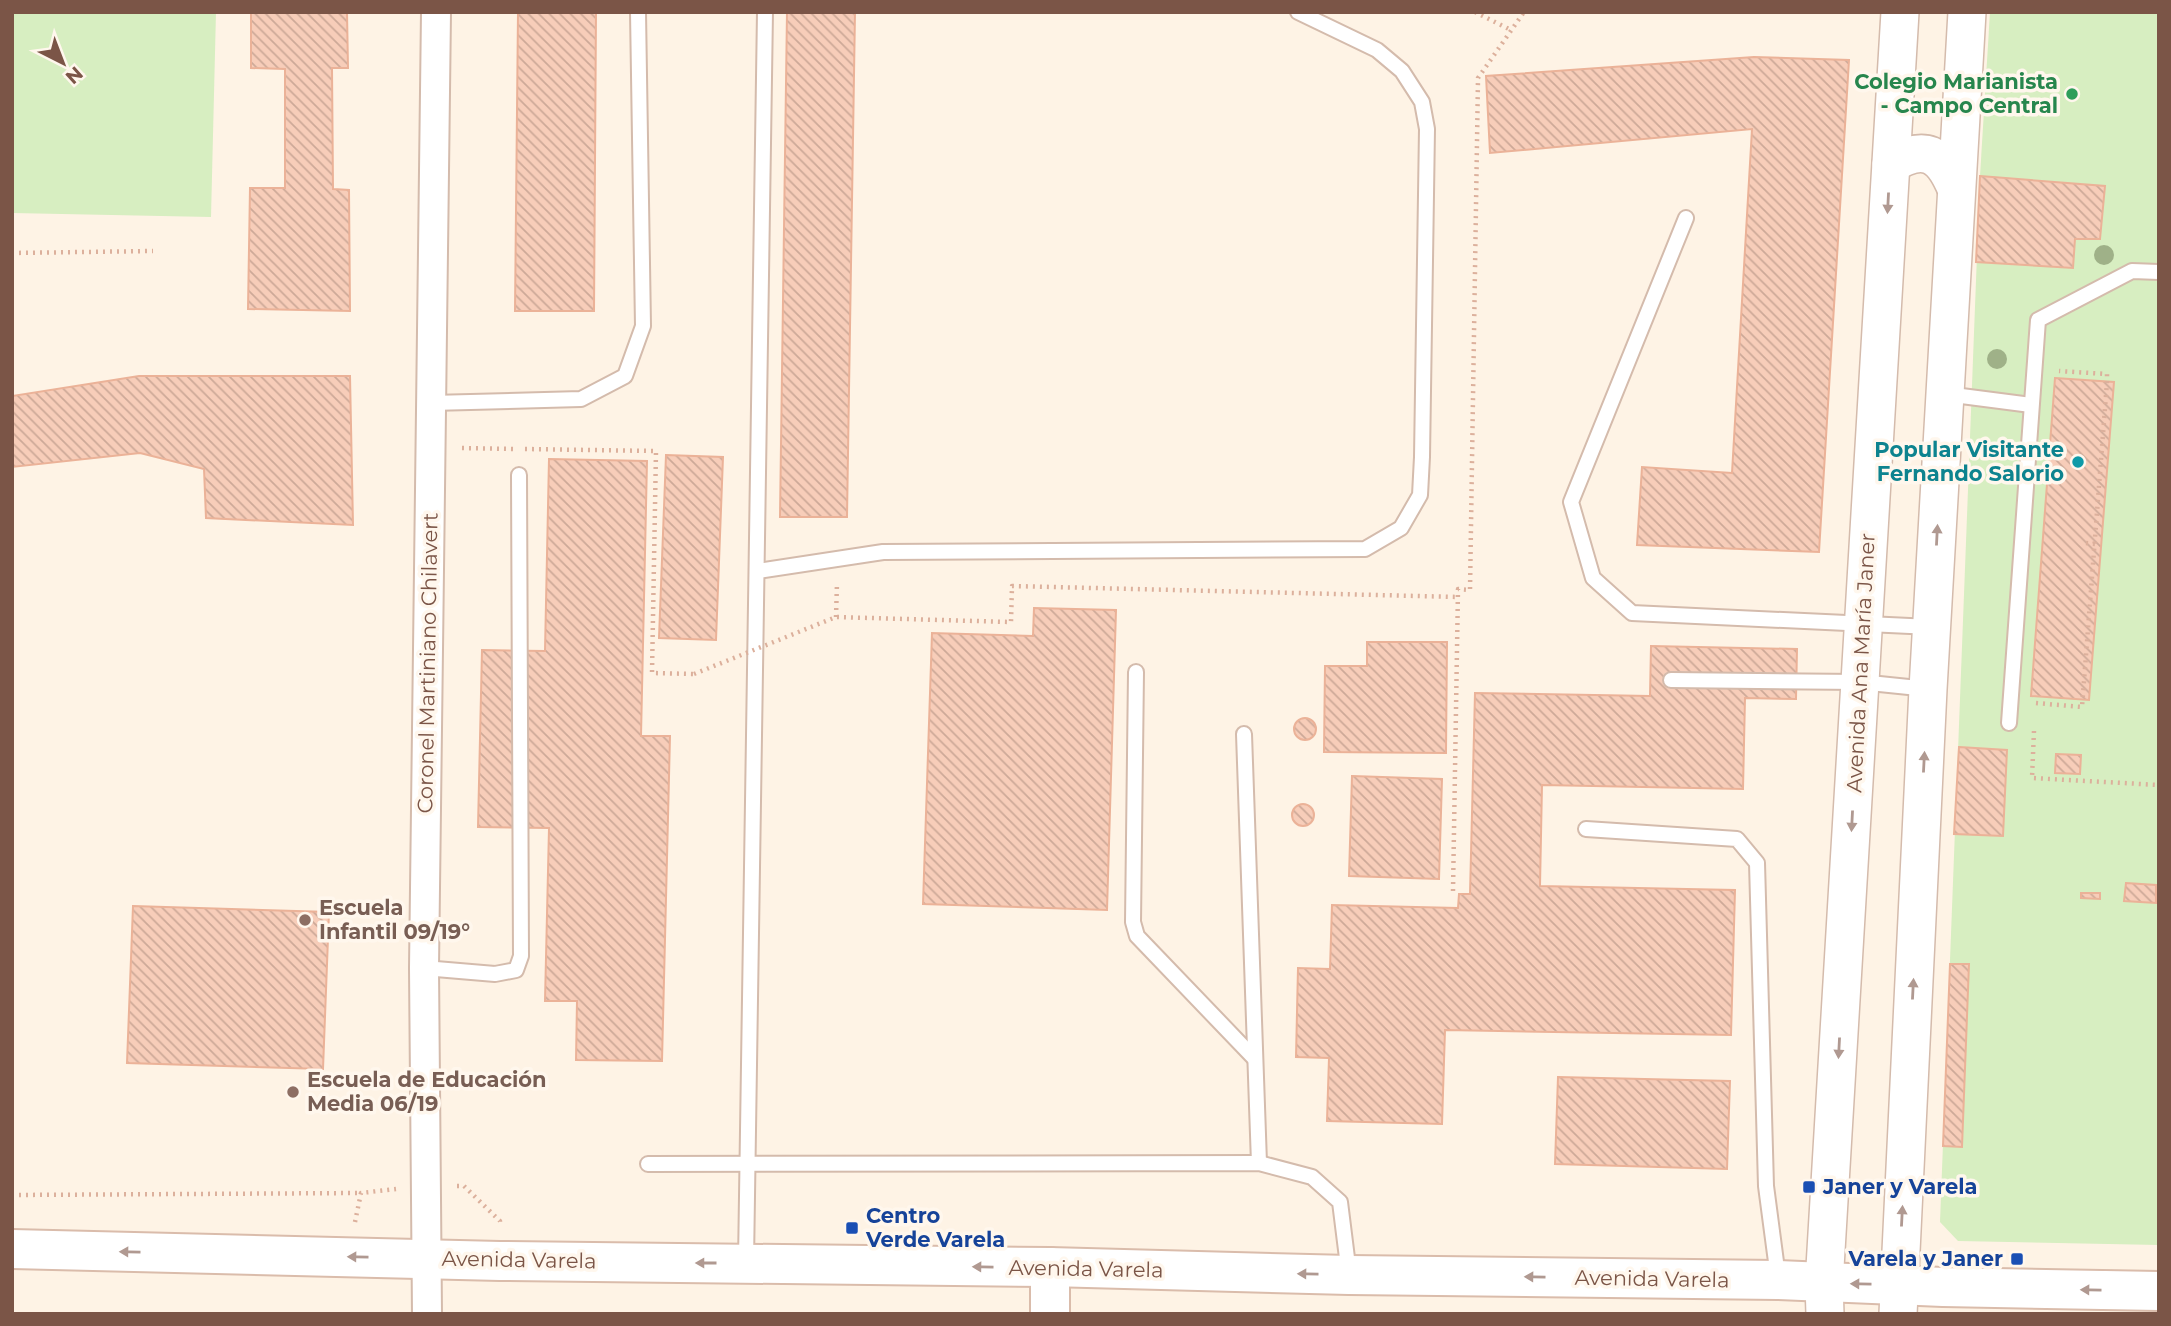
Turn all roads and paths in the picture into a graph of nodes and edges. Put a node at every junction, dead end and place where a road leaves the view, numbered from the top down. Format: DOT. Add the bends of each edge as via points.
graph roads {
  1 [pos="436,12"];
  2 [pos="638,12"];
  3 [pos="765,12"];
  4 [pos="1298,12"];
  5 [pos="1475,12"];
  6 [pos="1524,12"];
  7 [pos="1899,12"];
  8 [pos="1967,12"];
  9 [pos="1511,30"];
  10 [pos="1891,164"];
  11 [pos="1956,188"];
  12 [pos="1686,218"];
  13 [pos="153,251"];
  14 [pos="12,253"];
  15 [pos="2159,272"];
  16 [pos="2071,371"];
  17 [pos="1944,394"];
  18 [pos="431,403"];
  19 [pos="2031,405"];
  20 [pos="431,448"];
  21 [pos="519,475"];
  22 [pos="2086,543"];
  23 [pos="2095,544"];
  24 [pos="758,570"];
  25 [pos="1458,597"];
  26 [pos="1864,624"];
  27 [pos="1932,628"];
  28 [pos="1136,672"];
  29 [pos="1671,680"];
  30 [pos="1860,682"];
  31 [pos="1928,689"];
  32 [pos="2046,704"];
  33 [pos="2009,723"];
  34 [pos="1244,734"];
  35 [pos="2159,785"];
  36 [pos="1586,829"];
  37 [pos="1453,891"];
  38 [pos="424,968"];
  39 [pos="1255,1059"];
  40 [pos="748,1163"];
  41 [pos="1259,1163"];
  42 [pos="648,1164"];
  43 [pos="361,1193"];
  44 [pos="12,1195"];
  45 [pos="12,1249"];
  46 [pos="426,1259"];
  47 [pos="746,1263"];
  48 [pos="1050,1268"];
  49 [pos="1349,1275"];
  50 [pos="1778,1280"];
  51 [pos="2159,1291"];
  52 [pos="1824,1299"];
  53 [pos="1898,1299"];
  54 [pos="427,1314"];
  55 [pos="1050,1314"];
  1 -- 18 [label="street, Coronel Martiniano Chilavert"];
  2 -- 18 [label="lane" via="643,326 625,376 581,399"];
  3 -- 24 [label="lane"];
  4 -- 24 [label="lane" via="1377,50 1402,71 1422,102 1427,129 1422,457 1420,495 1401,528 1365,549 883,551"];
  5 -- 9 [label="path"];
  6 -- 9 [label="path"];
  7 -- 10 [label="street, Avenida Ana María Janer"];
  8 -- 11 [label="street"];
  9 -- 25 [label="path" via="1478,78 1469,590 1458,589"];
  10 -- 11 [label="street" via="1922,152 1948,169"];
  10 -- 26 [label="street, Avenida Ana María Janer, one-way"];
  11 -- 17 [label="street"];
  12 -- 26 [label="lane" via="1571,502 1593,578 1632,613"];
  13 -- 14 [label="path"];
  15 -- 19 [label="lane" via="2132,271 2038,320"];
  16 -- 23 [label="path" via="2107,374"];
  17 -- 19 [label="lane"];
  27 -- 17 [label="street, one-way"];
  18 -- 20 [label="street, Coronel Martiniano Chilavert"];
  19 -- 33 [label="lane"];
  20 -- 25 [label="path, bridge" via="656,451 652,673 694,674 836,617 1011,622 1012,586"];
  20 -- 38 [label="street, Coronel Martiniano Chilavert"];
  21 -- 38 [label="lane" via="521,956 516,970 495,974"];
  22 -- 23 [label="path"];
  23 -- 32 [label="path" via="2082,707"];
  24 -- 40 [label="lane"];
  25 -- 37 [label="path"];
  26 -- 27 [label="lane"];
  26 -- 30 [label="street, Avenida Ana María Janer"];
  27 -- 31 [label="street"];
  28 -- 39 [label="lane" via="1133,922 1137,936"];
  29 -- 30 [label="lane"];
  30 -- 31 [label="lane"];
  30 -- 52 [label="street, Avenida Ana María Janer, one-way"];
  53 -- 31 [label="street, one-way"];
  33 -- 35 [label="path" via="2035,725 2032,779"];
  34 -- 39 [label="lane"];
  36 -- 50 [label="lane" via="1737,839 1757,863 1766,1186"];
  38 -- 46 [label="street, Coronel Martiniano Chilavert"];
  39 -- 41 [label="lane"];
  40 -- 41 [label="lane"];
  40 -- 42 [label="lane"];
  40 -- 47 [label="lane"];
  41 -- 49 [label="lane" via="1312,1177 1340,1202"];
  43 -- 44 [label="path"];
  46 -- 45 [label="main road, Avenida Varela, one-way"];
  47 -- 46 [label="main road, Avenida Varela, one-way"];
  46 -- 54 [label="street, Coronel Martiniano Chilavert"];
  48 -- 47 [label="main road, Avenida Varela, one-way"];
  49 -- 48 [label="main road, Avenida Varela, one-way"];
  48 -- 55 [label="main road"];
  50 -- 49 [label="main road, Avenida Varela, one-way"];
  50 -- 52 [label="main road, Avenida Varela"];
  51 -- 53 [label="main road, Avenida Varela, one-way"];
  53 -- 52 [label="main road, Avenida Varela, one-way"];
}
